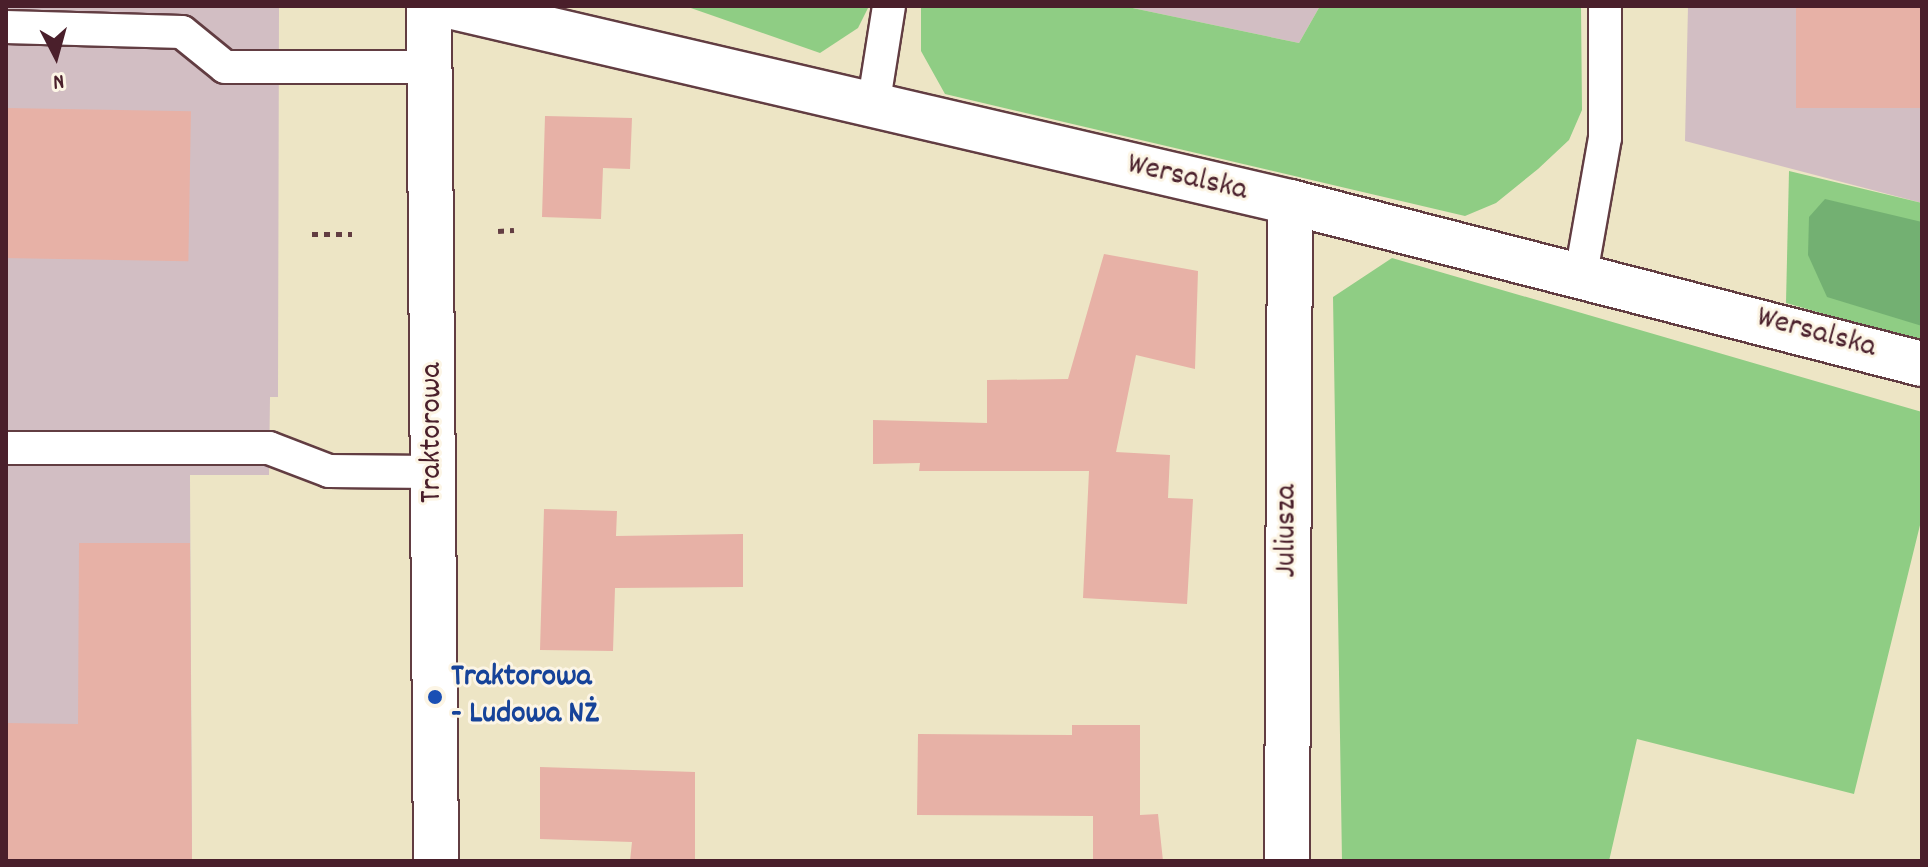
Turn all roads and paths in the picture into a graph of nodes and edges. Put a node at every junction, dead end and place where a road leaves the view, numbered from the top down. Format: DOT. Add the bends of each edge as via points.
graph roads {
  1 [pos="429,6"];
  2 [pos="449,6"];
  3 [pos="889,6"];
  4 [pos="1605,6"];
  5 [pos="6,27"];
  6 [pos="429,67"];
  7 [pos="873,107"];
  8 [pos="1290,202"];
  9 [pos="514,230"];
  10 [pos="498,231"];
  11 [pos="312,234"];
  12 [pos="352,234"];
  13 [pos="1581,274"];
  14 [pos="1922,364"];
  15 [pos="6,448"];
  16 [pos="433,472"];
  17 [pos="436,861"];
  18 [pos="1287,861"];
  1 -- 6 [label="street, Traktorowa"];
  2 -- 7 [label="street, Wersalska"];
  3 -- 7 [label="lane"];
  4 -- 13 [label="lane" via="1605,138"];
  5 -- 6 [label="lane" via="182,32 225,67"];
  6 -- 16 [label="street, Traktorowa"];
  7 -- 8 [label="street, Wersalska"];
  8 -- 13 [label="street, Wersalska"];
  8 -- 18 [label="street, Juliusza"];
  9 -- 10 [label="path"];
  11 -- 12 [label="path"];
  13 -- 14 [label="street, Wersalska"];
  15 -- 16 [label="lane" via="269,448 329,471"];
  16 -- 17 [label="street, Traktorowa"];
}
